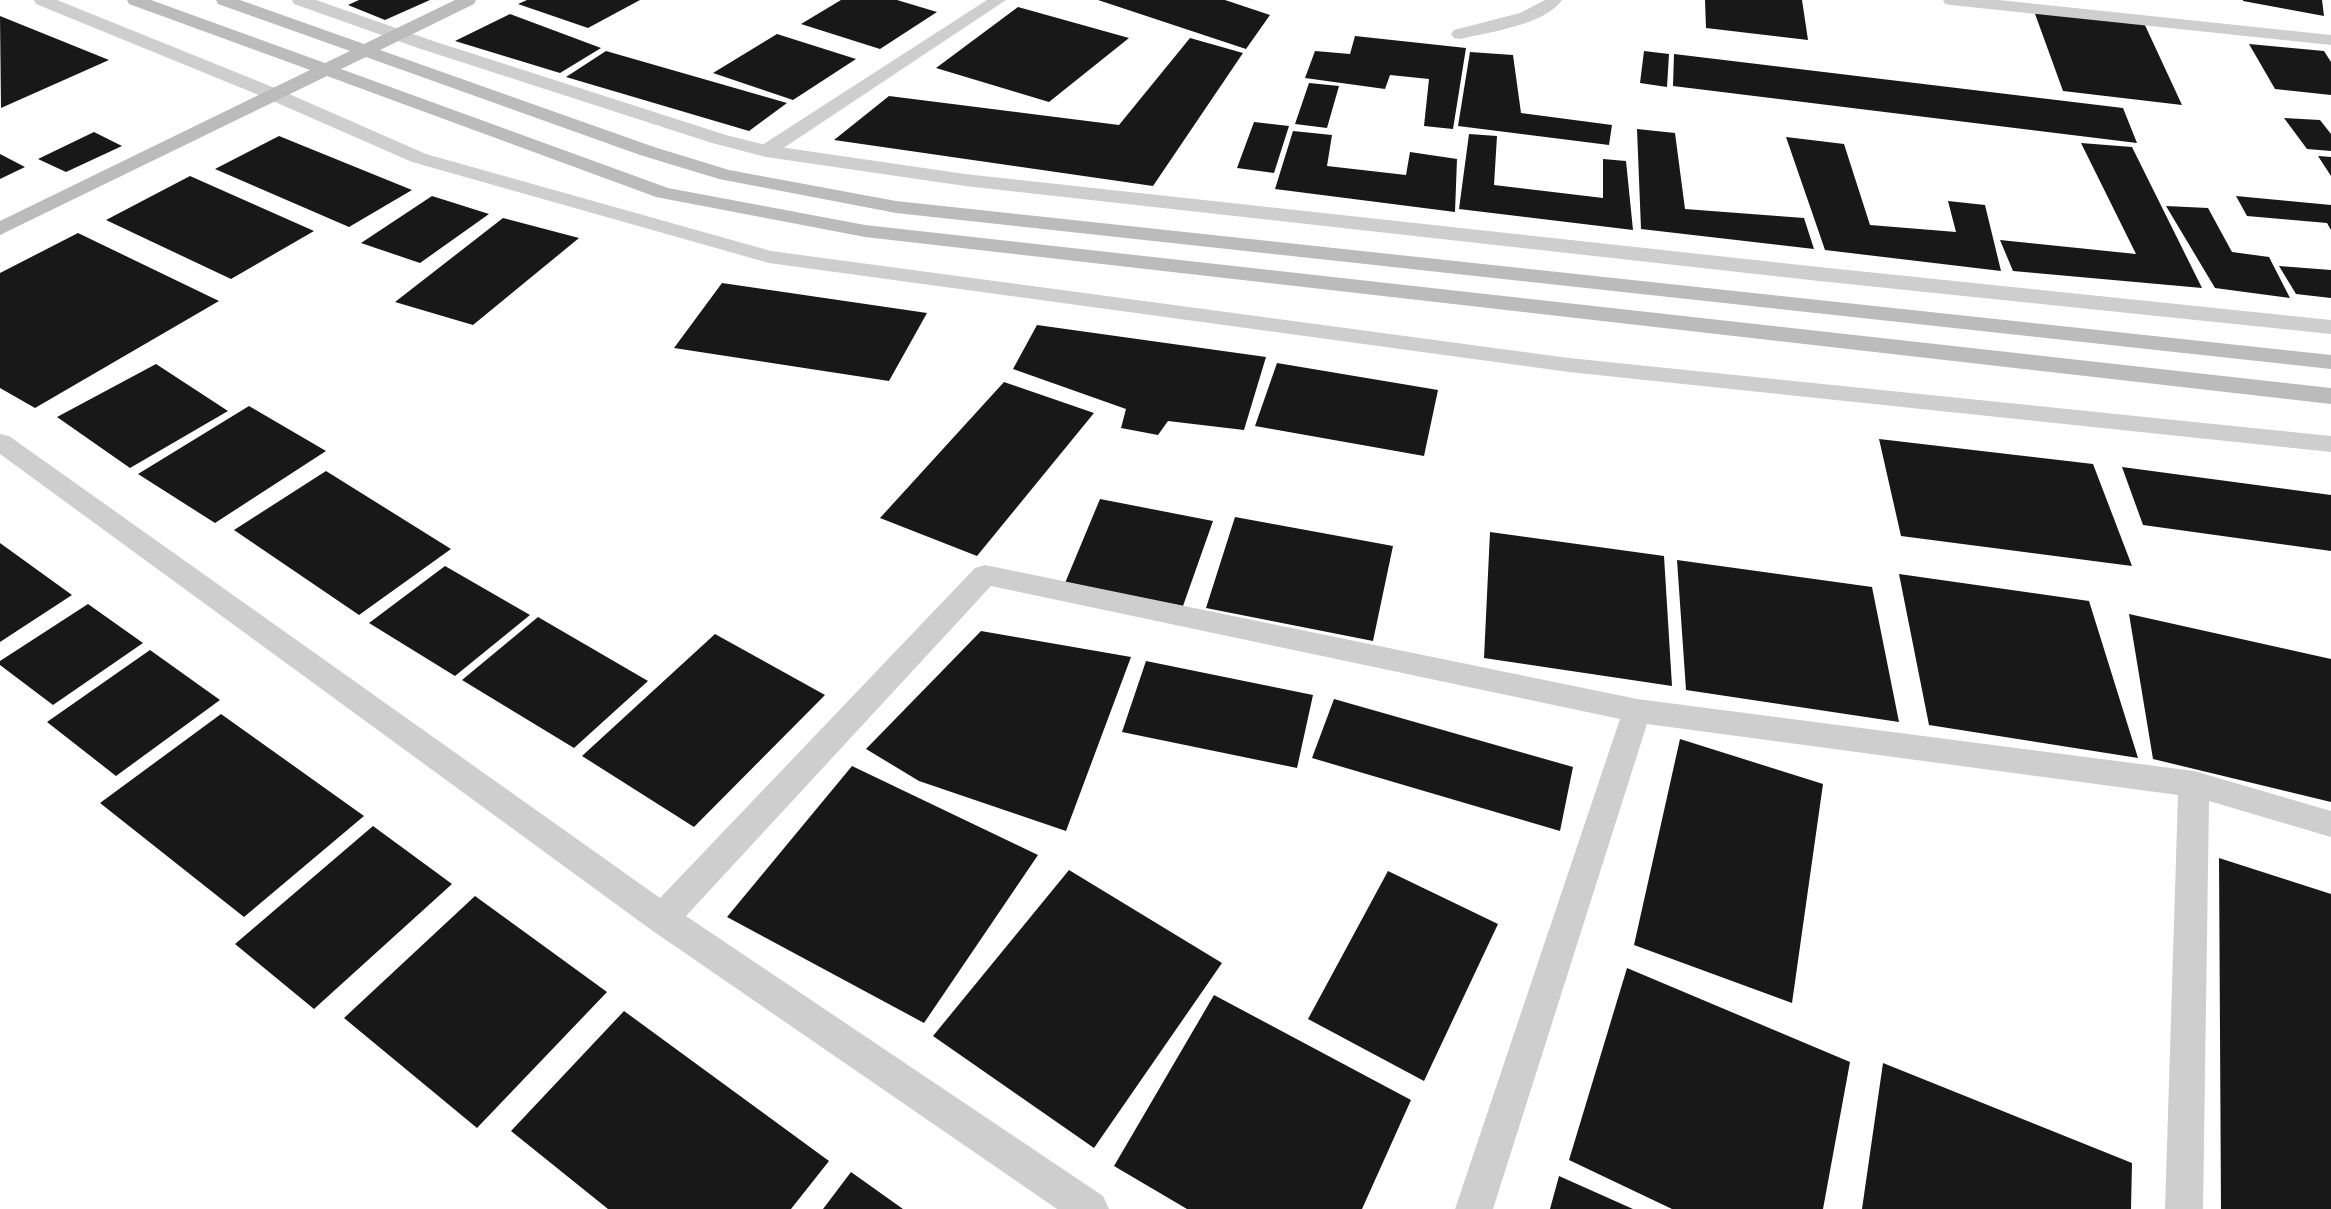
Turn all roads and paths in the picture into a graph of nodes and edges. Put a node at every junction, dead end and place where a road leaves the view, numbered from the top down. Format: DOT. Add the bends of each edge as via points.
graph roads {
  1 [pos="42,0"];
  2 [pos="135,0"];
  3 [pos="224,0"];
  4 [pos="300,0"];
  5 [pos="468,0"];
  6 [pos="998,0"];
  7 [pos="1554,0"];
  8 [pos="1951,0"];
  9 [pos="1460,34"];
  10 [pos="396,35"];
  11 [pos="2331,40"];
  12 [pos="363,51"];
  13 [pos="324,70"];
  14 [pos="273,94"];
  15 [pos="766,151"];
  16 [pos="0,229"];
  17 [pos="2331,327"];
  18 [pos="2331,362"];
  19 [pos="2331,396"];
  20 [pos="0,442"];
  21 [pos="2331,444"];
  22 [pos="1636,711"];
  23 [pos="2194,784"];
  24 [pos="2331,824"];
  25 [pos="662,918"];
  26 [pos="1090,1209"];
  27 [pos="1474,1209"];
  28 [pos="2184,1209"];
  1 -- 14 [label="street"];
  2 -- 13 [label="main road"];
  3 -- 12 [label="main road"];
  4 -- 10 [label="street"];
  5 -- 10 [label="main road"];
  6 -- 15 [label="street"];
  7 -- 9 [label="street" via="1538,12"];
  8 -- 11 [label="street"];
  10 -- 12 [label="main road"];
  10 -- 15 [label="street" via="719,139"];
  12 -- 13 [label="main road"];
  12 -- 18 [label="main road" via="647,151 726,175 896,207"];
  13 -- 14 [label="main road"];
  13 -- 19 [label="main road" via="663,192 865,231"];
  14 -- 16 [label="main road"];
  14 -- 21 [label="street" via="419,158 769,257 1569,365"];
  15 -- 17 [label="street" via="985,182"];
  20 -- 25 [label="street"];
  22 -- 23 [label="street"];
  22 -- 25 [label="street" via="985,575"];
  22 -- 27 [label="street"];
  23 -- 24 [label="street"];
  23 -- 28 [label="street"];
  25 -- 26 [label="street"];
}
